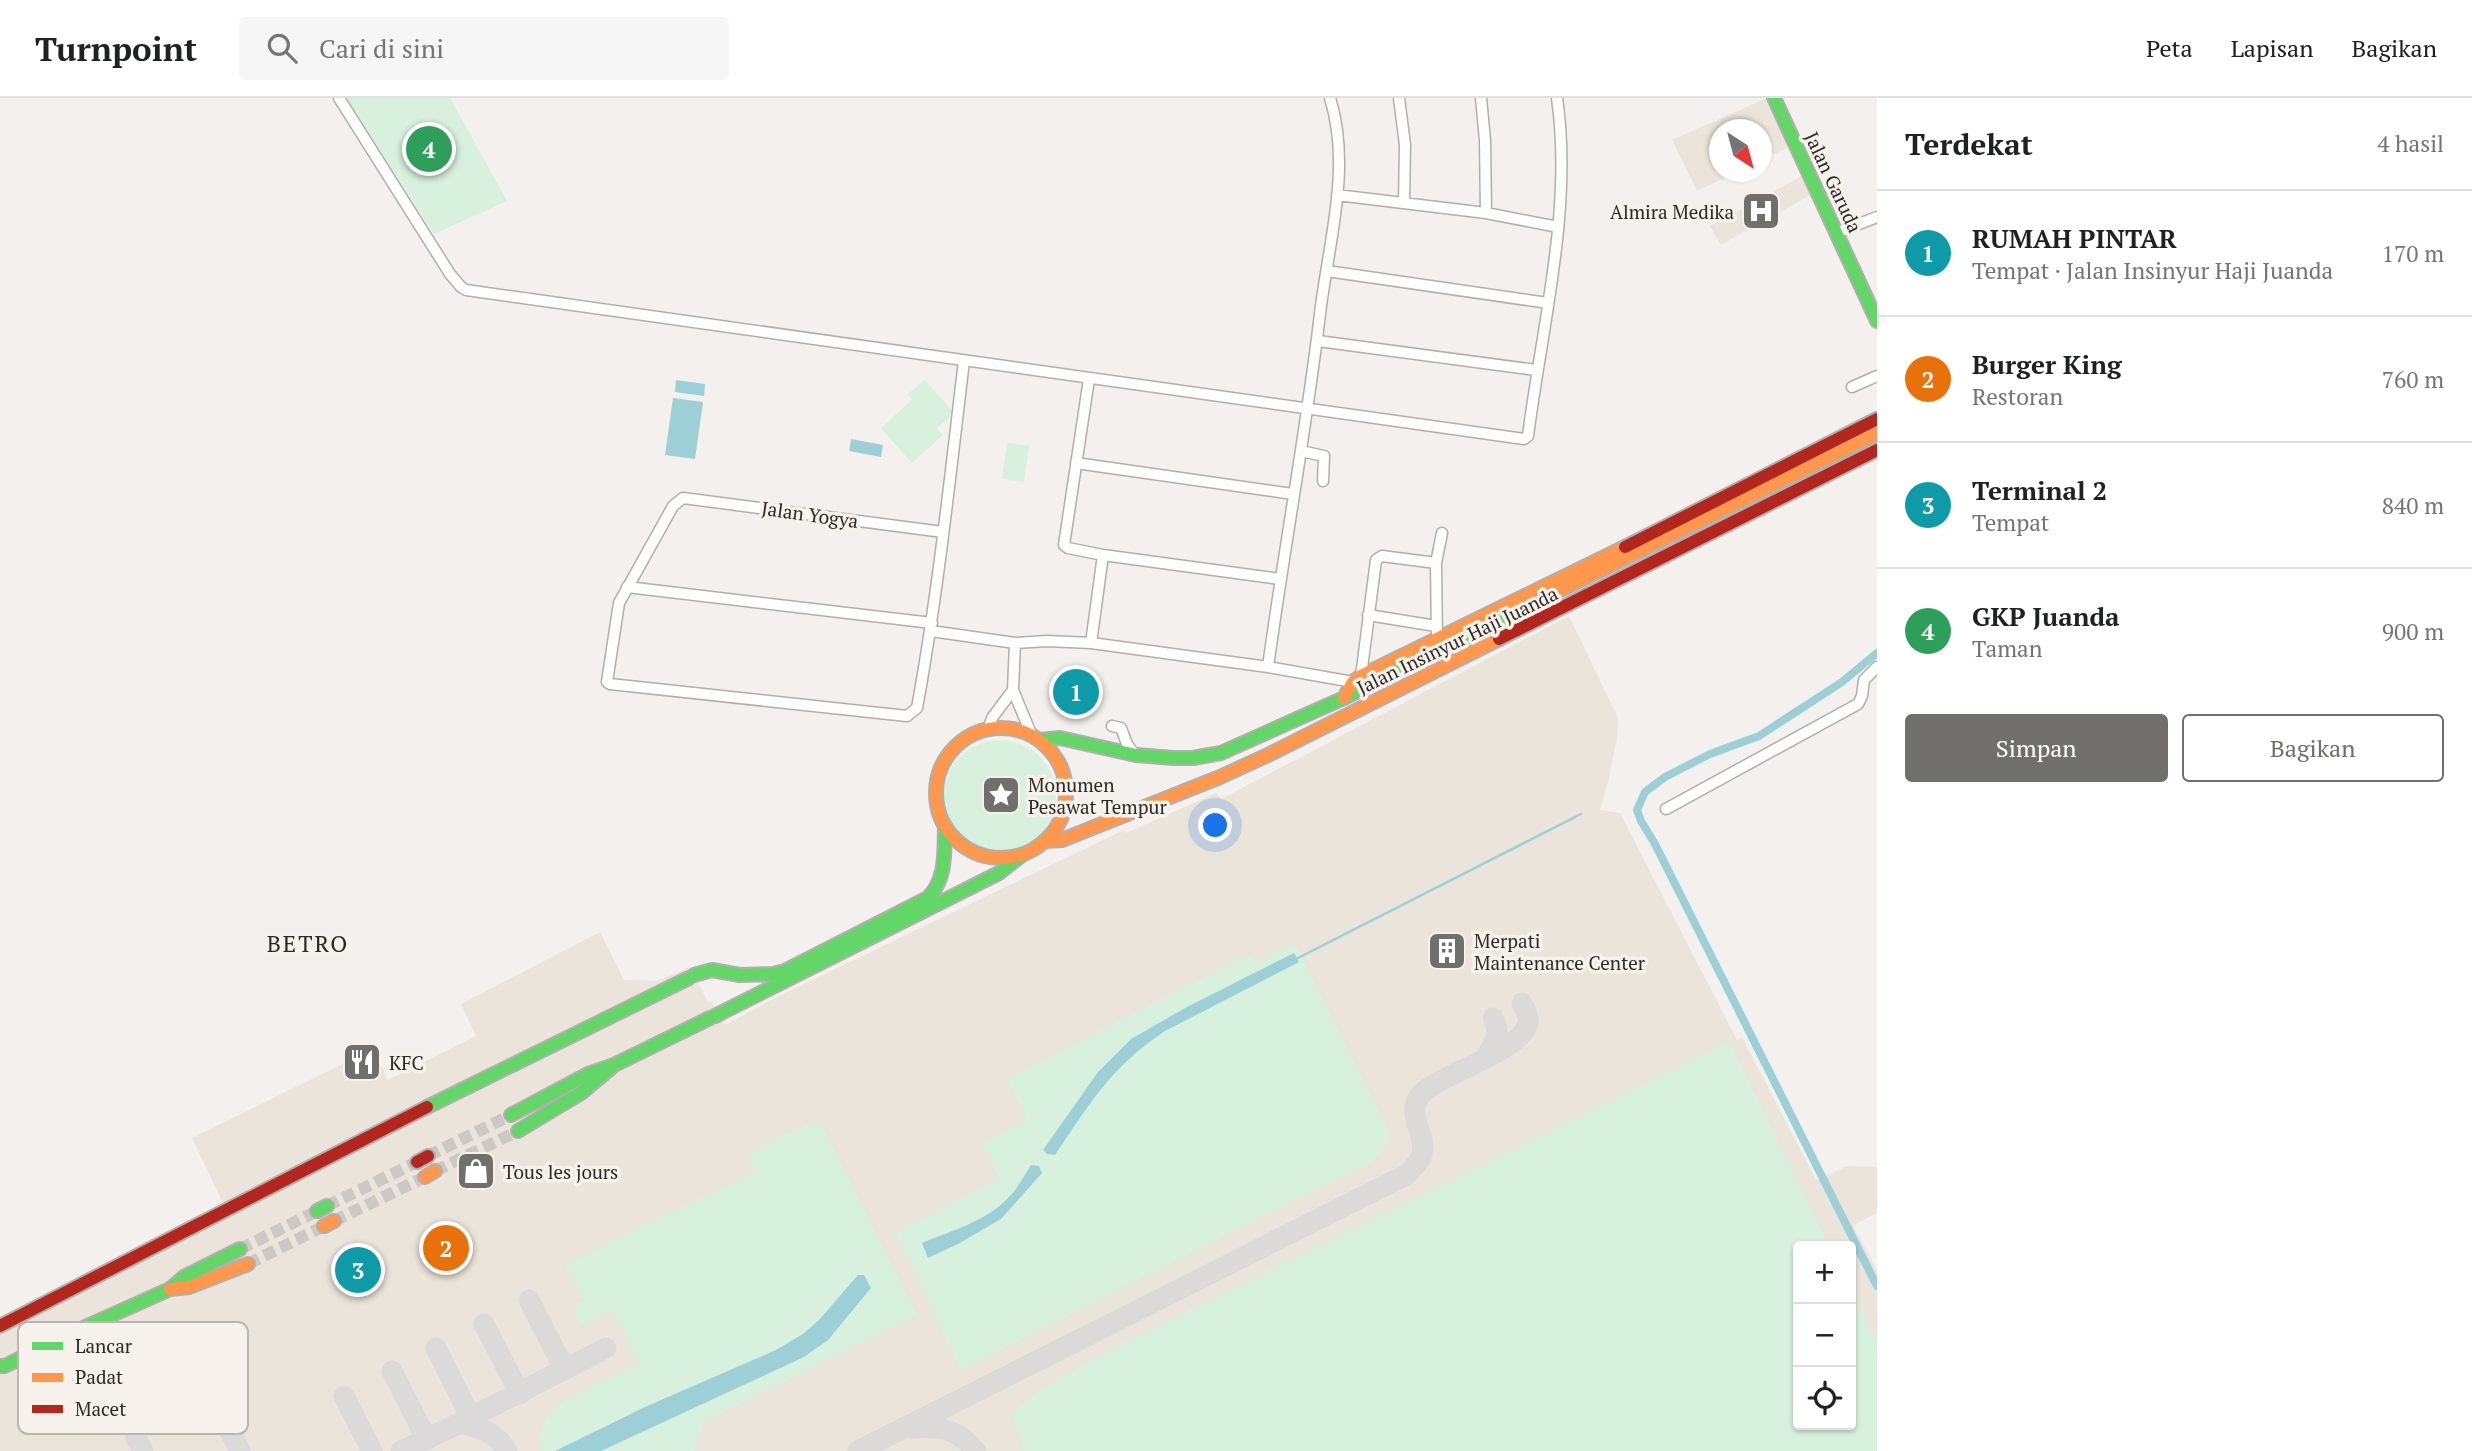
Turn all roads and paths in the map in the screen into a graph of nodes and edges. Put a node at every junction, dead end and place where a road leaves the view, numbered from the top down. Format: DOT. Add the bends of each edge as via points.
graph roads {
  1 [pos="340,98"];
  2 [pos="1330,98"];
  3 [pos="1399,98"];
  4 [pos="1481,98"];
  5 [pos="1557,98"];
  6 [pos="1775,98"];
  7 [pos="1337,195"];
  8 [pos="1404,202"];
  9 [pos="1486,214"];
  10 [pos="1877,218"];
  11 [pos="1558,227"];
  12 [pos="1836,233"];
  13 [pos="1326,271"];
  14 [pos="1548,303"];
  15 [pos="1877,321"];
  16 [pos="1318,341"];
  17 [pos="964,362"];
  18 [pos="1536,370"];
  19 [pos="1877,376"];
  20 [pos="1089,379"];
  21 [pos="1852,387"];
  22 [pos="1312,409"];
  23 [pos="1877,419"];
  24 [pos="1877,433"];
  25 [pos="1848,441"];
  26 [pos="1877,450"];
  27 [pos="1301,451"];
  28 [pos="1076,463"];
  29 [pos="1323,481"];
  30 [pos="1293,494"];
  31 [pos="1715,512"];
  32 [pos="1723,529"];
  33 [pos="943,532"];
  34 [pos="1442,533"];
  35 [pos="1103,555"];
  36 [pos="1436,563"];
  37 [pos="1280,579"];
  38 [pos="627,587"];
  39 [pos="1368,615"];
  40 [pos="1436,626"];
  41 [pos="932,627"];
  42 [pos="1437,641"];
  43 [pos="1015,643"];
  44 [pos="1091,643"];
  45 [pos="1268,667"];
  46 [pos="1877,667"];
  47 [pos="1357,679"];
  48 [pos="1382,679"];
  49 [pos="1013,690"];
  50 [pos="1390,694"];
  51 [pos="1344,698"];
  52 [pos="1112,726"];
  53 [pos="988,730"];
  54 [pos="1035,738"];
  55 [pos="1136,755"];
  56 [pos="1666,809"];
  57 [pos="945,827"];
  58 [pos="1045,841"];
  59 [pos="1023,855"];
  60 [pos="614,1065"];
  61 [pos="511,1115"];
  62 [pos="519,1131"];
  63 [pos="240,1249"];
  64 [pos="248,1264"];
  65 [pos="170,1289"];
  66 [pos="97,1322"];
  67 [pos="0,1325"];
  68 [pos="18,1359"];
  69 [pos="0,1366"];
  1 -- 17 [label="street" via="450,274 467,290"];
  2 -- 7 [label="street" via="1338,134"];
  3 -- 8 [label="street" via="1405,145"];
  4 -- 9 [label="street"];
  5 -- 11 [label="street" via="1562,143"];
  6 -- 12 [label="main road, Jalan Garuda"];
  7 -- 8 [label="street"];
  7 -- 13 [label="street"];
  8 -- 9 [label="street"];
  9 -- 11 [label="street"];
  10 -- 12 [label="street"];
  11 -- 14 [label="street"];
  12 -- 15 [label="main road, Jalan Garuda"];
  13 -- 14 [label="street"];
  13 -- 16 [label="street"];
  14 -- 18 [label="street"];
  16 -- 18 [label="street"];
  16 -- 22 [label="street"];
  17 -- 20 [label="street"];
  17 -- 33 [label="street"];
  18 -- 22 [label="street" via="1524,439"];
  19 -- 21 [label="street"];
  20 -- 22 [label="street"];
  20 -- 28 [label="street"];
  22 -- 27 [label="street"];
  23 -- 25 [label="main road, Jalan Insinyur Haji Juanda"];
  24 -- 25 [label="main road, Jalan Insinyur Haji Juanda"];
  25 -- 31 [label="main road, Jalan Insinyur Haji Juanda"];
  25 -- 42 [label="main road, Jalan Insinyur Haji Juanda"];
  26 -- 32 [label="main road, Jalan Insinyur Haji Juanda"];
  27 -- 29 [label="street" via="1324,456"];
  27 -- 30 [label="street"];
  28 -- 30 [label="street"];
  28 -- 35 [label="street" via="1064,545"];
  30 -- 37 [label="street"];
  31 -- 32 [label="main road"];
  31 -- 48 [label="main road, Jalan Insinyur Haji Juanda"];
  32 -- 50 [label="main road, Jalan Insinyur Haji Juanda"];
  33 -- 38 [label="street, Jalan Yogya" via="688,497 677,501"];
  33 -- 41 [label="street"];
  34 -- 36 [label="street"];
  35 -- 37 [label="street"];
  35 -- 44 [label="street"];
  36 -- 39 [label="street" via="1377,558"];
  36 -- 40 [label="street"];
  37 -- 45 [label="street"];
  38 -- 41 [label="street"];
  38 -- 41 [label="street" via="619,603 610,684 907,716 917,708"];
  39 -- 40 [label="street"];
  39 -- 47 [label="street"];
  40 -- 42 [label="street"];
  41 -- 43 [label="street"];
  42 -- 47 [label="main road, Jalan Insinyur Haji Juanda"];
  43 -- 44 [label="street"];
  43 -- 49 [label="street"];
  44 -- 45 [label="street"];
  45 -- 47 [label="street"];
  46 -- 56 [label="street" via="1864,680 1858,704"];
  47 -- 51 [label="main road, Jalan Insinyur Haji Juanda"];
  48 -- 50 [label="main road"];
  48 -- 51 [label="main road, Jalan Insinyur Haji Juanda"];
  49 -- 53 [label="street"];
  49 -- 54 [label="street"];
  50 -- 58 [label="main road, Jalan Insinyur Haji Juanda" via="1220,777 1062,840"];
  51 -- 55 [label="main road, Jalan Insinyur Haji Juanda" via="1209,756"];
  52 -- 55 [label="street" via="1121,728"];
  53 -- 54 [label="main road" via="1018,730"];
  53 -- 57 [label="main road" via="961,743 944,763 936,801"];
  54 -- 55 [label="main road, Jalan Insinyur Haji Juanda" via="1060,738"];
  54 -- 58 [label="main road" via="1058,761 1066,789 1061,818"];
  57 -- 59 [label="main road" via="954,839 979,855"];
  57 -- 67 [label="main road" via="942,877 928,898 785,971 740,975 712,970 692,976"];
  58 -- 59 [label="main road"];
  59 -- 60 [label="main road" via="999,873"];
  60 -- 61 [label="main road" via="588,1073"];
  60 -- 62 [label="main road" via="581,1093"];
  63 -- 65 [label="main road"];
  64 -- 65 [label="main road" via="189,1287"];
  65 -- 66 [label="main road"];
  68 -- 69 [label="main road"];
}
